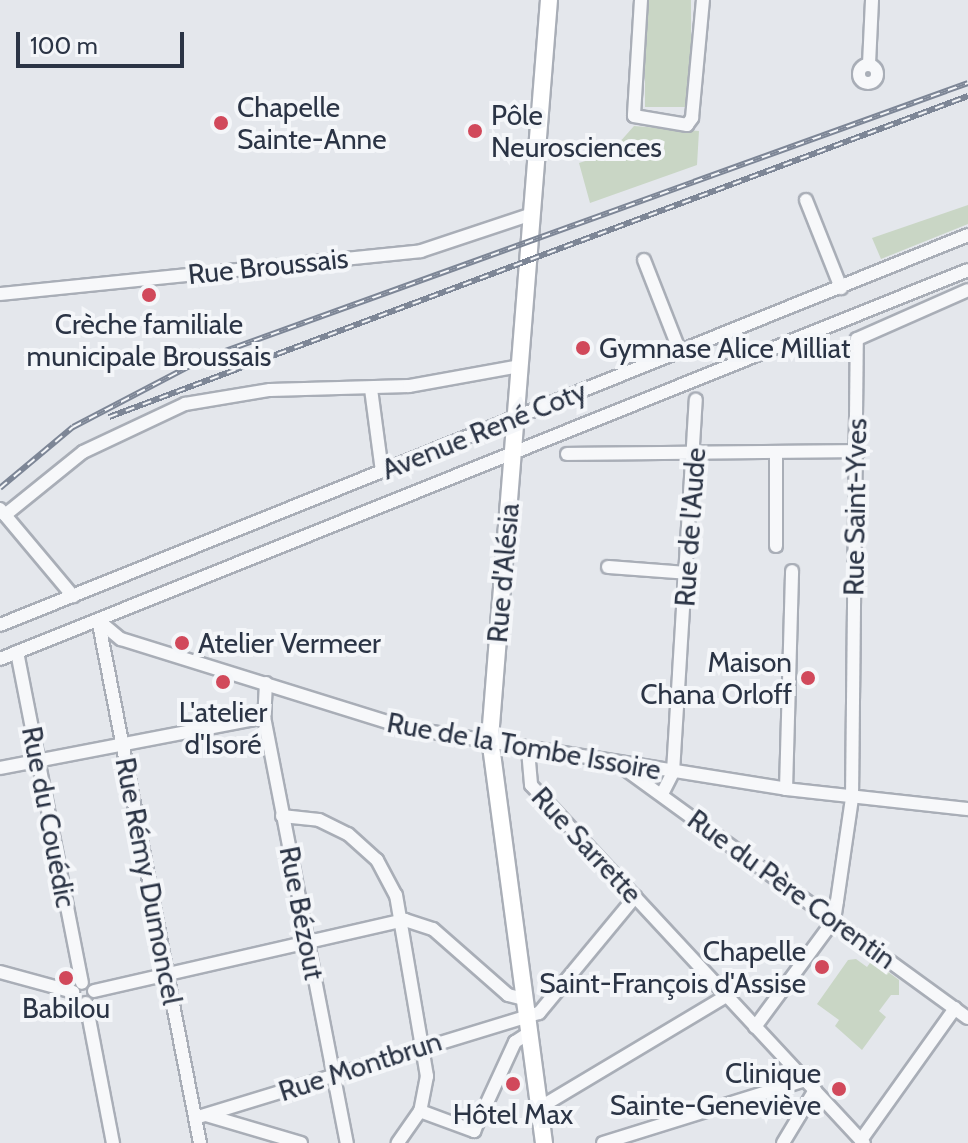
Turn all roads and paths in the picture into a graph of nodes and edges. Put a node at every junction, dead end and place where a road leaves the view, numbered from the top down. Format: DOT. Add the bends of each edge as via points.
graph roads {
  1 [pos="549,0"];
  2 [pos="641,0"];
  3 [pos="703,0"];
  4 [pos="872,0"];
  5 [pos="869,64"];
  6 [pos="806,200"];
  7 [pos="532,214"];
  8 [pos="968,235"];
  9 [pos="644,260"];
  10 [pos="968,270"];
  11 [pos="841,288"];
  12 [pos="968,290"];
  13 [pos="0,294"];
  14 [pos="680,352"];
  15 [pos="520,366"];
  16 [pos="371,389"];
  17 [pos="696,400"];
  18 [pos="516,417"];
  19 [pos="859,451"];
  20 [pos="513,452"];
  21 [pos="776,452"];
  22 [pos="567,454"];
  23 [pos="696,454"];
  24 [pos="382,471"];
  25 [pos="3,512"];
  26 [pos="776,546"];
  27 [pos="608,567"];
  28 [pos="792,571"];
  29 [pos="687,573"];
  30 [pos="73,596"];
  31 [pos="2,620"];
  32 [pos="98,620"];
  33 [pos="17,652"];
  34 [pos="0,659"];
  35 [pos="266,683"];
  36 [pos="264,717"];
  37 [pos="122,744"];
  38 [pos="490,744"];
  39 [pos="528,750"];
  40 [pos="38,761"];
  41 [pos="615,762"];
  42 [pos="0,768"];
  43 [pos="673,772"];
  44 [pos="786,789"];
  45 [pos="662,794"];
  46 [pos="852,798"];
  47 [pos="968,809"];
  48 [pos="282,816"];
  49 [pos="635,897"];
  50 [pos="403,920"];
  51 [pos="834,920"];
  52 [pos="307,942"];
  53 [pos="0,972"];
  54 [pos="166,974"];
  55 [pos="78,987"];
  56 [pos="94,991"];
  57 [pos="726,996"];
  58 [pos="86,1003"];
  59 [pos="525,1007"];
  60 [pos="955,1008"];
  61 [pos="968,1018"];
  62 [pos="755,1027"];
  63 [pos="529,1033"];
  64 [pos="423,1046"];
  65 [pos="333,1075"];
  66 [pos="805,1080"];
  67 [pos="815,1090"];
  68 [pos="539,1108"];
  69 [pos="420,1111"];
  70 [pos="201,1117"];
  71 [pos="863,1142"];
  72 [pos="113,1143"];
  73 [pos="200,1143"];
  74 [pos="301,1143"];
  75 [pos="347,1143"];
  76 [pos="398,1143"];
  77 [pos="544,1143"];
  78 [pos="603,1143"];
  79 [pos="783,1143"];
  1 -- 7 [label="main road, Rue d'Alésia"];
  2 -- 3 [label="street" via="633,113 640,120 691,123"];
  4 -- 5 [label="street"];
  6 -- 11 [label="street"];
  7 -- 13 [label="street, Rue Broussais" via="421,251"];
  7 -- 15 [label="main road, Rue d'Alésia"];
  8 -- 11 [label="street, Avenue René Coty"];
  9 -- 14 [label="street"];
  10 -- 20 [label="street, Avenue René Coty"];
  11 -- 14 [label="street, Avenue René Coty"];
  12 -- 19 [label="street, Rue Saint-Yves" via="858,336"];
  14 -- 18 [label="street, Avenue René Coty"];
  15 -- 16 [label="street"];
  15 -- 18 [label="main road, Rue d'Alésia"];
  16 -- 24 [label="street"];
  16 -- 25 [label="street" via="270,390 185,404 83,452"];
  17 -- 23 [label="street, Rue de l'Aude"];
  18 -- 20 [label="main road, Rue d'Alésia"];
  18 -- 24 [label="street, Avenue René Coty"];
  19 -- 21 [label="street"];
  19 -- 46 [label="street, Rue Saint-Yves"];
  20 -- 32 [label="street, Avenue René Coty"];
  20 -- 38 [label="main road, Rue d'Alésia"];
  21 -- 23 [label="street"];
  21 -- 26 [label="street"];
  22 -- 23 [label="street"];
  23 -- 29 [label="street, Rue de l'Aude"];
  24 -- 30 [label="street, Avenue René Coty"];
  25 -- 30 [label="street"];
  27 -- 29 [label="street"];
  28 -- 44 [label="street"];
  29 -- 43 [label="street, Rue de l'Aude"];
  30 -- 31 [label="street, Avenue René Coty"];
  32 -- 33 [label="street, Avenue René Coty"];
  32 -- 35 [label="street, Rue de la Tombe Issoire" via="121,639"];
  32 -- 37 [label="street, Rue Rémy Dumoncel"];
  33 -- 34 [label="street, Avenue René Coty"];
  33 -- 40 [label="street, Rue du Couédic"];
  35 -- 36 [label="street, Rue Bézout"];
  35 -- 38 [label="street, Rue de la Tombe Issoire" via="366,717"];
  36 -- 37 [label="street"];
  36 -- 48 [label="street, Rue Bézout"];
  37 -- 40 [label="street"];
  37 -- 54 [label="street, Rue Rémy Dumoncel"];
  38 -- 39 [label="street, Rue de la Tombe Issoire"];
  38 -- 59 [label="main road, Rue d'Alésia"];
  39 -- 41 [label="street, Rue de la Tombe Issoire"];
  39 -- 49 [label="street, Rue Sarrette" via="528,781"];
  40 -- 42 [label="street"];
  40 -- 55 [label="street, Rue du Couédic"];
  41 -- 43 [label="street, Rue de la Tombe Issoire"];
  41 -- 45 [label="street, Rue du Père Corentin"];
  43 -- 44 [label="street, Rue de la Tombe Issoire"];
  43 -- 45 [label="street, Rue de l'Aude"];
  44 -- 46 [label="street, Rue de la Tombe Issoire"];
  45 -- 51 [label="street, Rue du Père Corentin"];
  46 -- 47 [label="street, Rue de la Tombe Issoire"];
  46 -- 51 [label="street, Rue Saint-Yves"];
  48 -- 50 [label="street" via="319,820 357,840 387,875"];
  48 -- 52 [label="street, Rue Bézout"];
  49 -- 57 [label="street, Rue Sarrette"];
  49 -- 59 [label="street" via="539,1013"];
  50 -- 52 [label="street"];
  50 -- 59 [label="street" via="433,929"];
  50 -- 64 [label="street"];
  51 -- 60 [label="street, Rue du Père Corentin"];
  51 -- 62 [label="street"];
  52 -- 54 [label="street"];
  52 -- 65 [label="street, Rue Bézout"];
  53 -- 55 [label="street"];
  54 -- 56 [label="street"];
  54 -- 70 [label="street, Rue Rémy Dumoncel"];
  55 -- 56 [label="street"];
  55 -- 58 [label="street" via="76,1001"];
  56 -- 58 [label="street"];
  57 -- 62 [label="street, Rue Sarrette"];
  57 -- 68 [label="street"];
  58 -- 72 [label="street"];
  59 -- 63 [label="main road, Rue d'Alésia"];
  59 -- 64 [label="street, Rue Montbrun"];
  60 -- 61 [label="street, Rue du Père Corentin"];
  60 -- 71 [label="street"];
  62 -- 66 [label="street, Rue Sarrette"];
  63 -- 68 [label="main road, Rue d'Alésia"];
  63 -- 69 [label="street" via="515,1042 474,1131"];
  64 -- 65 [label="street, Rue Montbrun"];
  64 -- 69 [label="street" via="427,1076"];
  65 -- 70 [label="street, Rue Montbrun"];
  65 -- 75 [label="street, Rue Bézout"];
  66 -- 67 [label="street, Rue Sarrette"];
  66 -- 78 [label="street"];
  67 -- 71 [label="street, Rue Sarrette"];
  67 -- 79 [label="street"];
  68 -- 77 [label="main road, Rue d'Alésia"];
  69 -- 76 [label="street"];
  70 -- 73 [label="street, Rue Rémy Dumoncel"];
  70 -- 74 [label="street"];
}
